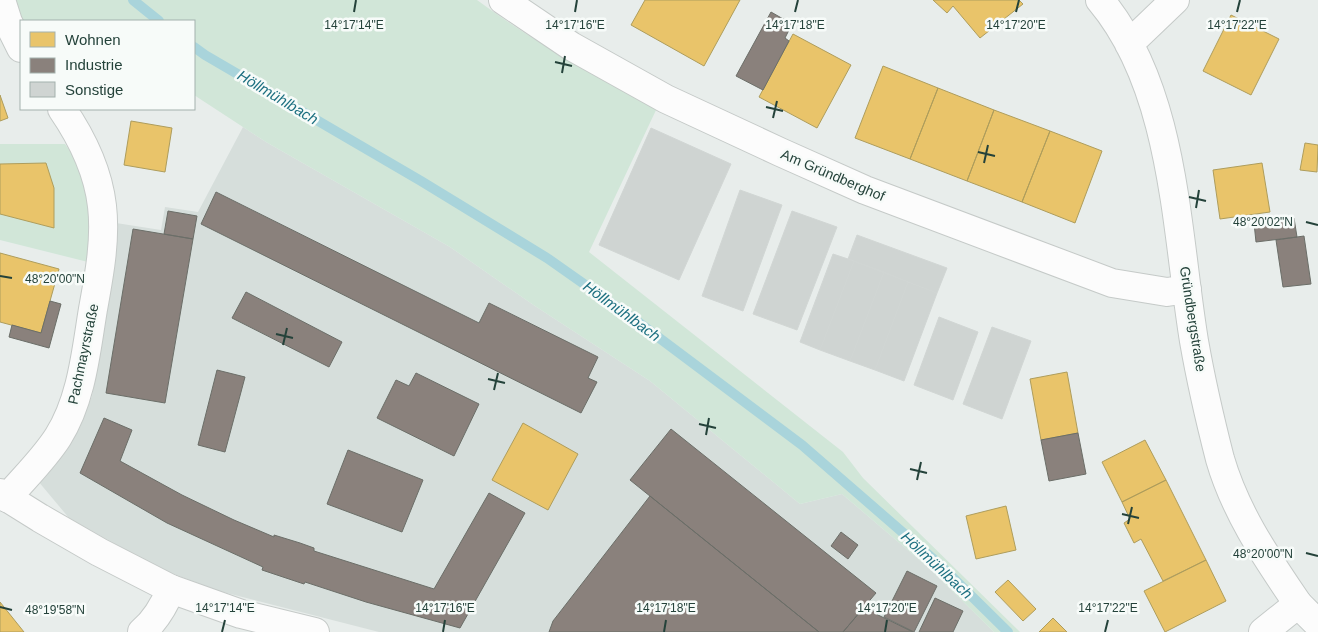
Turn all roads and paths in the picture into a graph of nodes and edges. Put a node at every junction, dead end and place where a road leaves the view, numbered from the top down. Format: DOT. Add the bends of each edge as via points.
graph roads {
  1 [pos="1,0"];
  2 [pos="503,0"];
  3 [pos="1100,0"];
  4 [pos="1174,0"];
  5 [pos="1129,44"];
  6 [pos="20,46"];
  7 [pos="63,110"];
  8 [pos="1187,289"];
  9 [pos="4,496"];
  10 [pos="171,589"];
  11 [pos="1298,604"];
  12 [pos="1318,624"];
  13 [pos="142,632"];
  14 [pos="315,632"];
  15 [pos="1263,632"];
  1 -- 6 [label="street"];
  2 -- 8 [label="street, Am Gründberghof" via="571,46 666,99 865,190 1112,283 1167,292"];
  3 -- 5 [label="street, Gründbergstraße"];
  4 -- 5 [label="street"];
  5 -- 8 [label="street, Gründbergstraße" via="1146,78 1159,123"];
  7 -- 9 [label="street, Pachmayrstraße" via="85,147 100,192 102,231 97,287 85,357 70,414 58,437"];
  8 -- 11 [label="street, Gründbergstraße" via="1210,417 1233,496 1252,536"];
  9 -- 10 [label="street, Pachmayrstraße" via="99,552"];
  10 -- 13 [label="street" via="152,623"];
  10 -- 14 [label="street, Pachmayrstraße" via="241,614"];
  11 -- 12 [label="street, Gründbergstraße"];
  11 -- 15 [label="street"];
}
